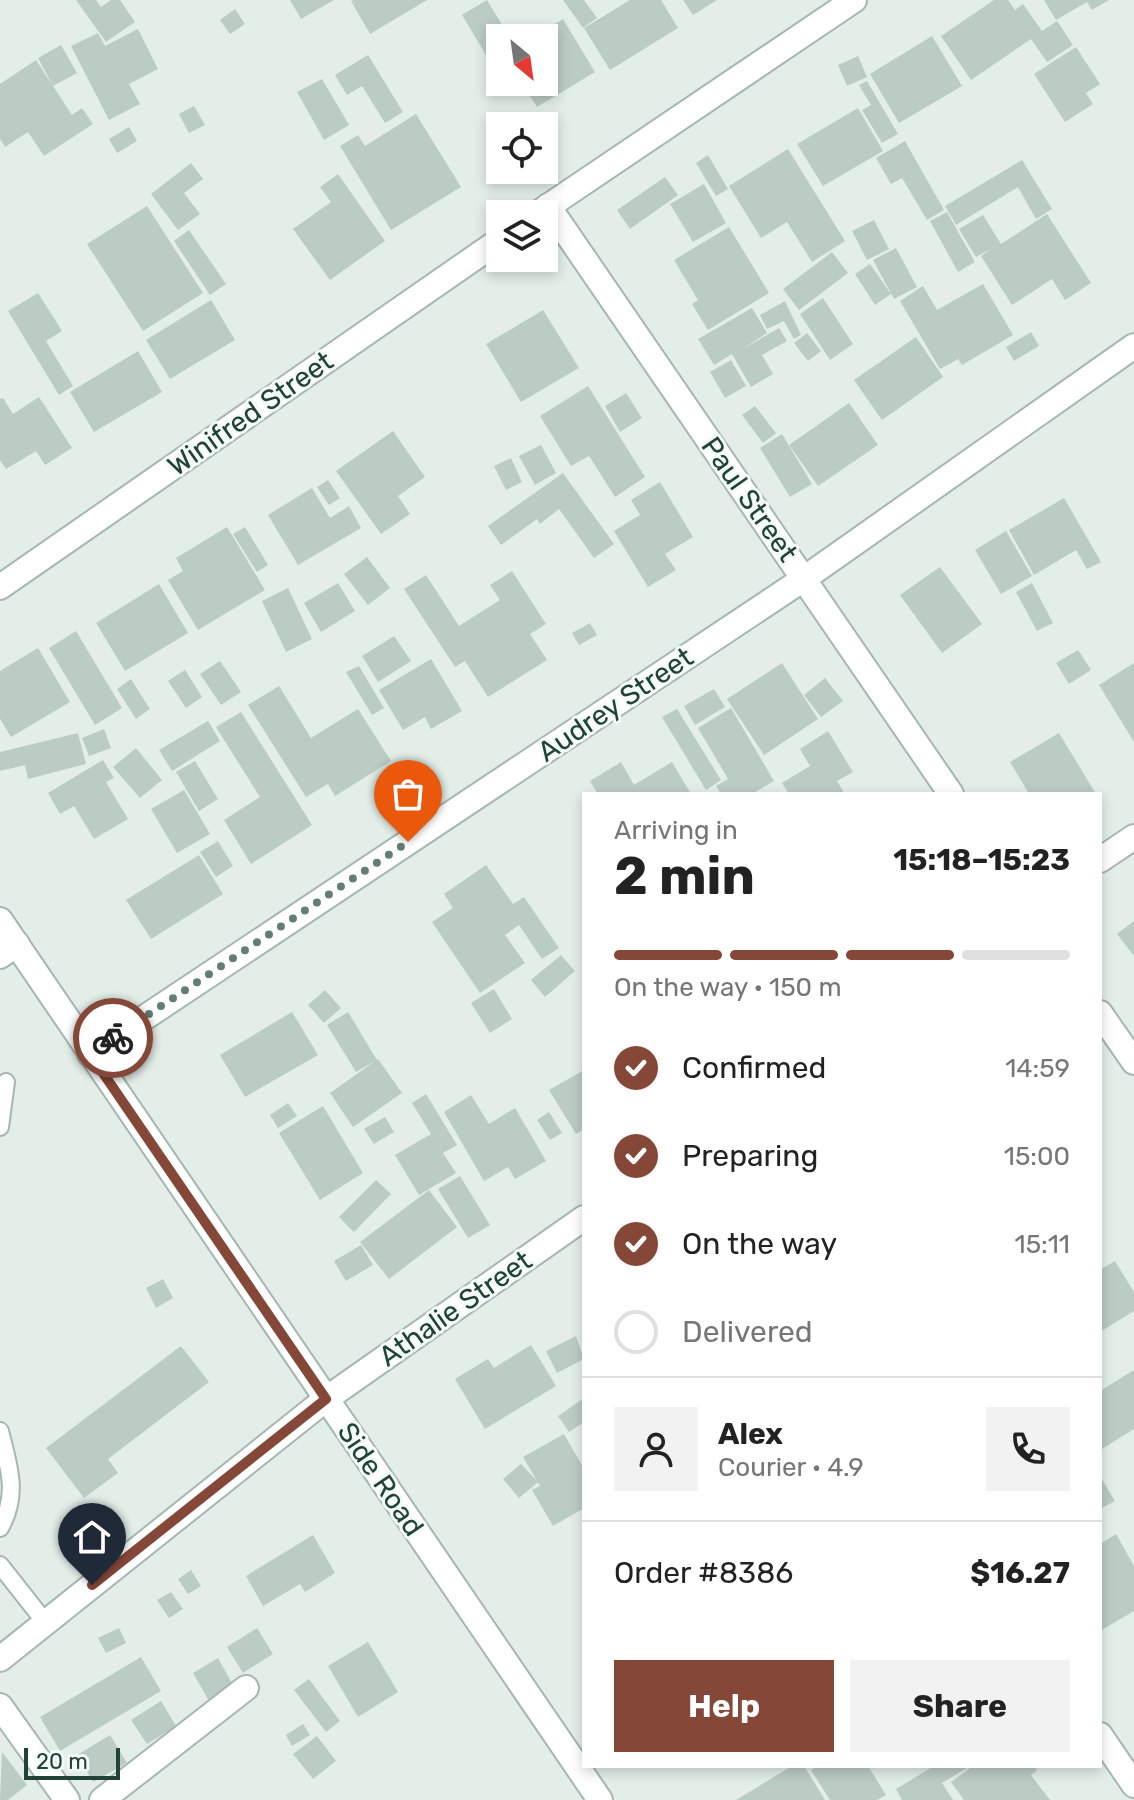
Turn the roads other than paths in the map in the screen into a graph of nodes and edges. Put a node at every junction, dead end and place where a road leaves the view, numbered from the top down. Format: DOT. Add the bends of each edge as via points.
graph roads {
  1 [pos="854,0"];
  2 [pos="557,200"];
  3 [pos="558,232"];
  4 [pos="486,250"];
  5 [pos="1134,346"];
  6 [pos="805,578"];
  7 [pos="0,587"];
  8 [pos="950,792"];
  9 [pos="1134,837"];
  10 [pos="1102,859"];
  11 [pos="0,920"];
  12 [pos="8,950"];
  13 [pos="1102,1016"];
  14 [pos="90,1054"];
  15 [pos="1134,1062"];
  16 [pos="6,1082"];
  17 [pos="0,1127"];
  18 [pos="582,1219"];
  19 [pos="326,1399"];
  20 [pos="0,1431"];
  21 [pos="0,1528"];
  22 [pos="0,1565"];
  23 [pos="45,1622"];
  24 [pos="0,1659"];
  25 [pos="246,1688"];
  26 [pos="0,1706"];
  27 [pos="1102,1738"];
  28 [pos="1134,1785"];
  29 [pos="67,1800"];
  30 [pos="102,1800"];
  31 [pos="600,1800"];
  1 -- 2 [label="street"];
  3 -- 6 [label="street, Paul Street"];
  4 -- 7 [label="street, Winifred Street"];
  5 -- 6 [label="street, Audrey Street"];
  6 -- 8 [label="street, Paul Street"];
  6 -- 14 [label="street, Audrey Street"];
  9 -- 10 [label="street"];
  11 -- 12 [label="street, Side Road"];
  12 -- 14 [label="street, Side Road"];
  13 -- 15 [label="street"];
  14 -- 19 [label="street, Side Road"];
  16 -- 17 [label="lane"];
  18 -- 19 [label="street, Athalie Street"];
  19 -- 23 [label="street, Athalie Street"];
  19 -- 31 [label="street, Side Road"];
  20 -- 21 [label="lane" via="11,1474 11,1508"];
  22 -- 23 [label="lane"];
  23 -- 24 [label="street, Athalie Street"];
  25 -- 30 [label="street"];
  26 -- 29 [label="street"];
  27 -- 28 [label="street"];
}
